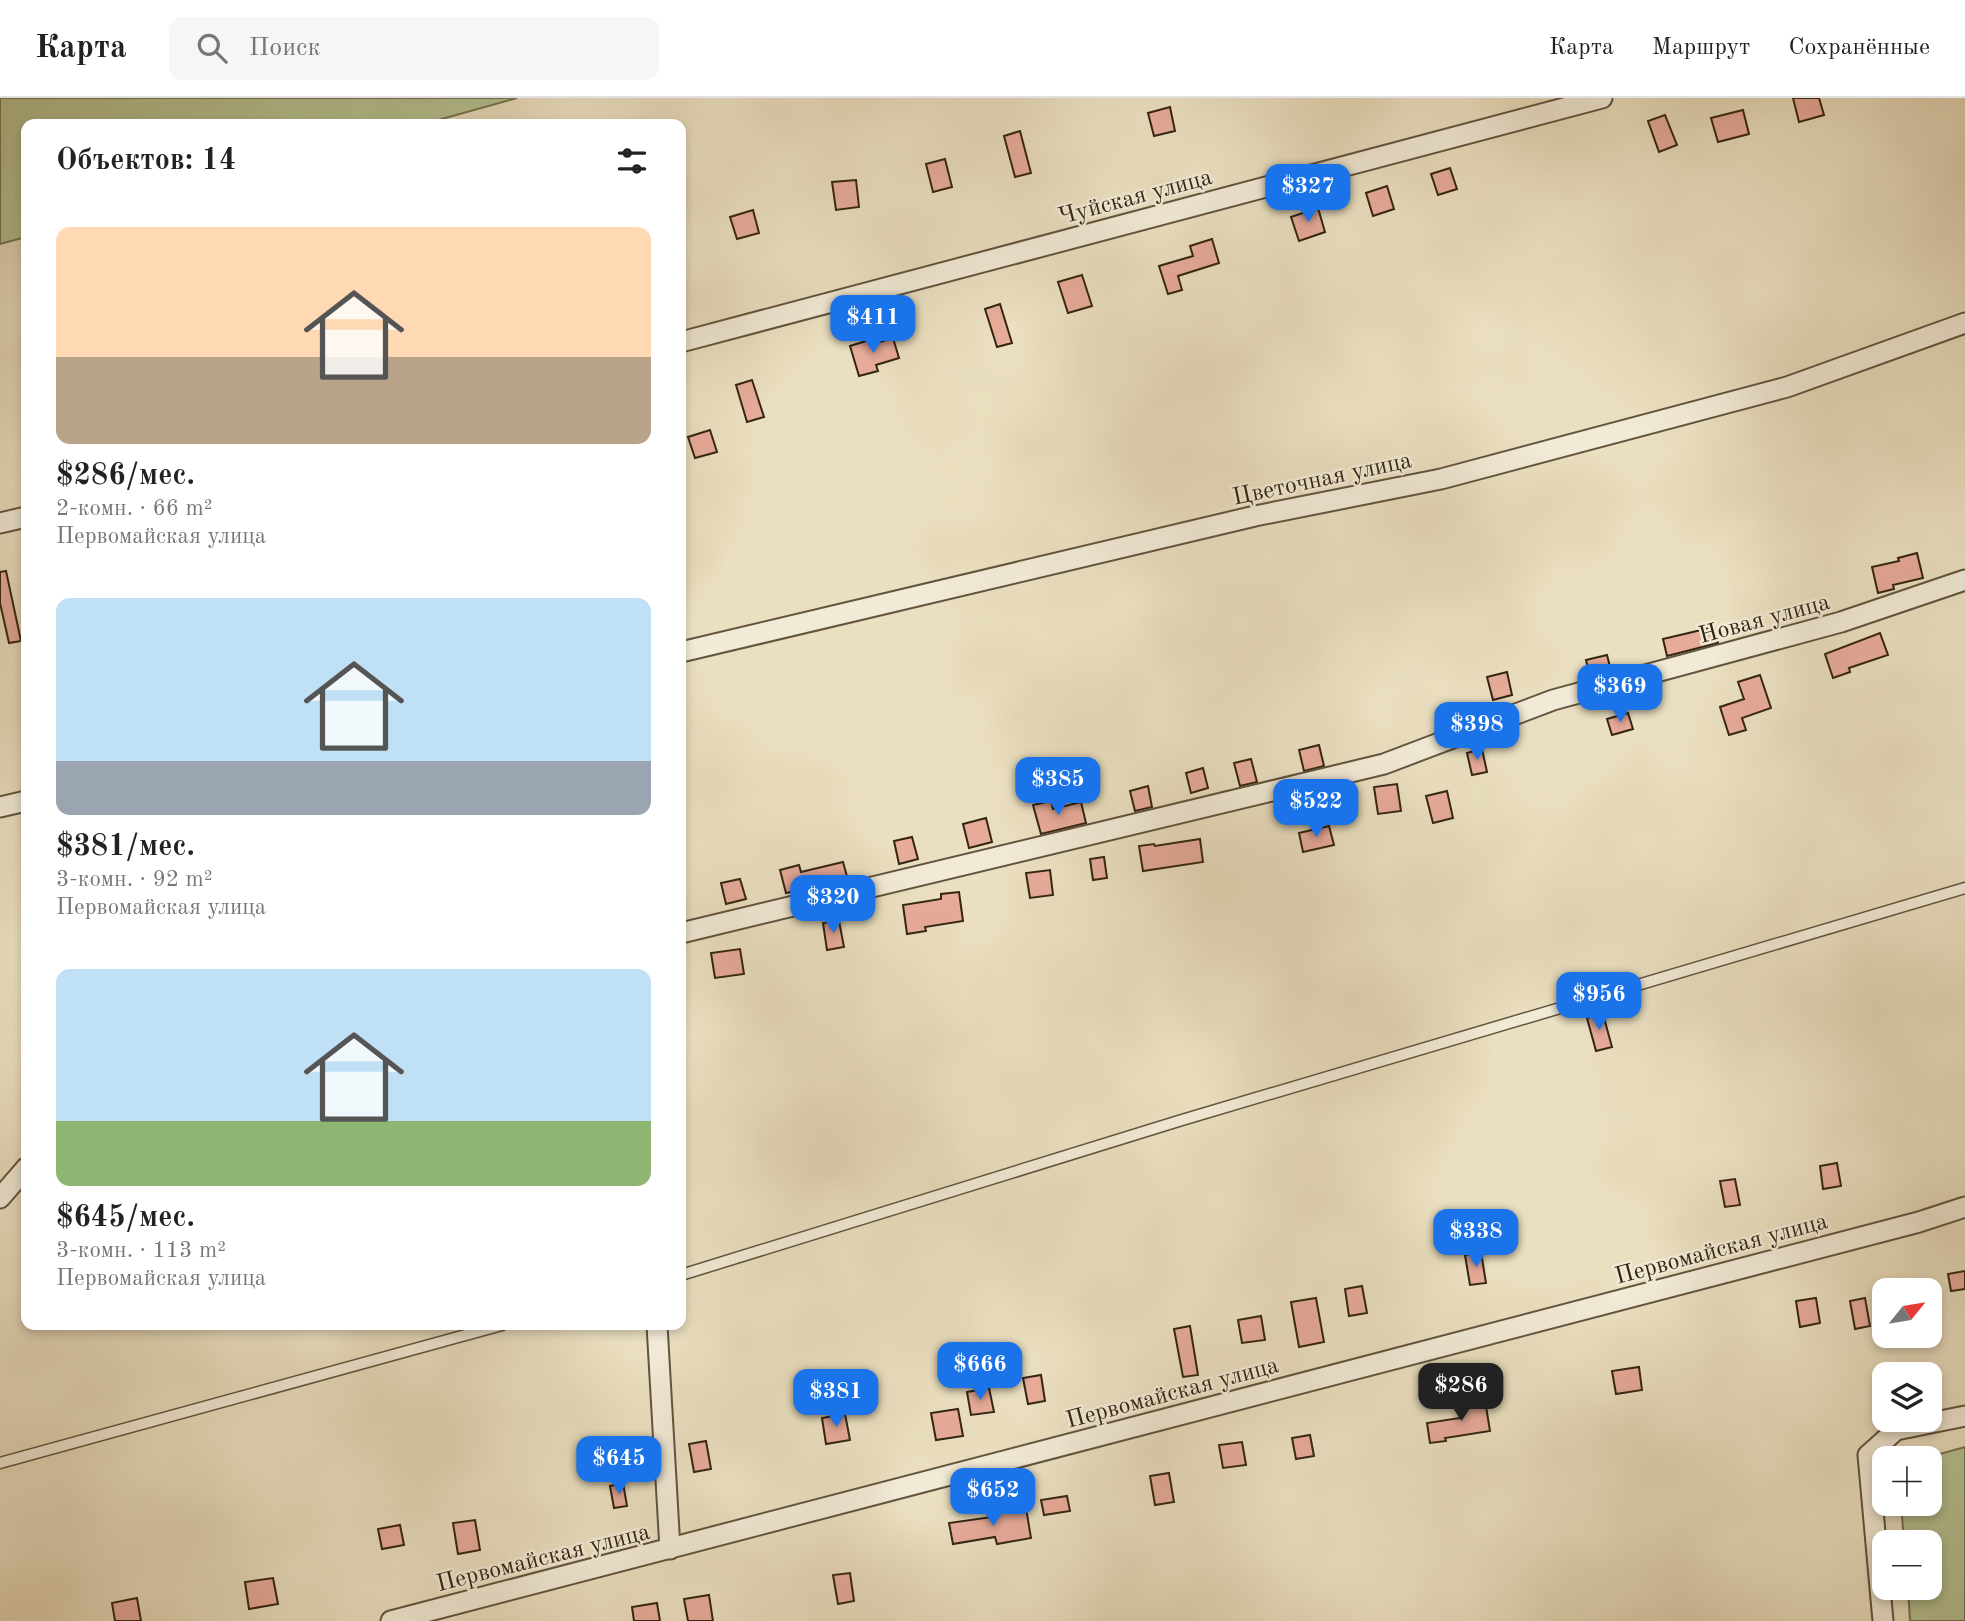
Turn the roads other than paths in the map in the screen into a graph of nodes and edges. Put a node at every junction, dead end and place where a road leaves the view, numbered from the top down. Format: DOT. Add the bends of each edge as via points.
graph roads {
  1 [pos="1602,98"];
  2 [pos="1965,323"];
  3 [pos="686,341"];
  4 [pos="21,518"];
  5 [pos="0,523"];
  6 [pos="1965,580"];
  7 [pos="686,651"];
  8 [pos="21,802"];
  9 [pos="0,807"];
  10 [pos="1965,888"];
  11 [pos="686,932"];
  12 [pos="21,1174"];
  13 [pos="0,1198"];
  14 [pos="1965,1207"];
  15 [pos="686,1273"];
  16 [pos="484,1330"];
  17 [pos="657,1330"];
  18 [pos="1965,1416"];
  19 [pos="0,1463"];
  20 [pos="670,1549"];
  21 [pos="391,1621"];
  22 [pos="1883,1621"];
  1 -- 3 [label="street, Чуйская улица"];
  2 -- 7 [label="street, Цветочная улица" via="1787,387 1441,479 1255,516"];
  4 -- 5 [label="street"];
  6 -- 11 [label="street, Новая улица" via="1840,622 1553,700 1384,764"];
  8 -- 9 [label="street"];
  10 -- 15 [label="lane" via="1182,1120"];
  12 -- 13 [label="street"];
  14 -- 20 [label="street, Первомайская улица"];
  16 -- 19 [label="lane"];
  17 -- 20 [label="street"];
  18 -- 22 [label="street" via="1896,1430 1868,1455"];
  20 -- 21 [label="street, Первомайская улица"];
}
